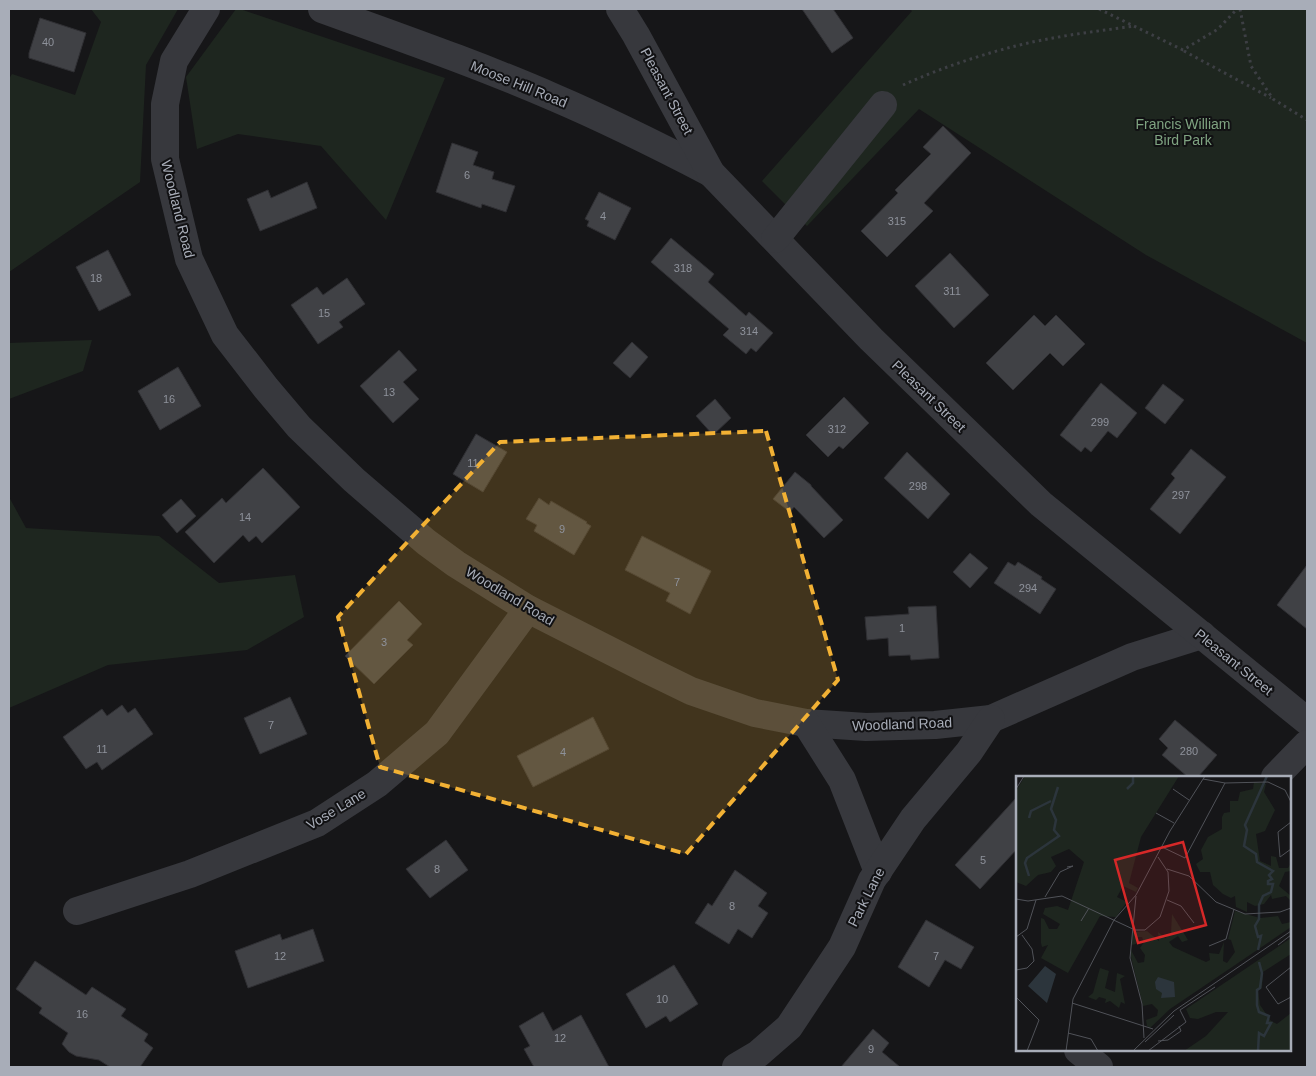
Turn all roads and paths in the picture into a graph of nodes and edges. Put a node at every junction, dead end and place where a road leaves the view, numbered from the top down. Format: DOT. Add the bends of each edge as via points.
graph roads {
  1 [pos="206,9"];
  2 [pos="322,9"];
  3 [pos="620,9"];
  4 [pos="1099,9"];
  5 [pos="1238,9"];
  6 [pos="1134,26"];
  7 [pos="1183,50"];
  8 [pos="1273,99"];
  9 [pos="883,105"];
  10 [pos="1307,120"];
  11 [pos="711,173"];
  12 [pos="775,239"];
  13 [pos="528,610"];
  14 [pos="1202,635"];
  15 [pos="991,719"];
  16 [pos="1307,722"];
  17 [pos="806,723"];
  18 [pos="1307,744"];
  19 [pos="1276,776"];
  20 [pos="878,872"];
  21 [pos="77,911"];
  22 [pos="1079,1051"];
  23 [pos="736,1067"];
  24 [pos="1099,1067"];
  1 -- 13 [label="street, Woodland Road" via="174,61 165,104 165,159 189,259 225,335 299,427 354,480 426,542"];
  2 -- 11 [label="street, Moose Hill Road" via="553,96"];
  3 -- 11 [label="street, Pleasant Street"];
  4 -- 6 [label="path"];
  5 -- 7 [label="path" via="1218,29"];
  5 -- 8 [label="path" via="1251,66"];
  6 -- 7 [label="path"];
  6 -- 9 [label="path" via="1052,38 954,65 900,87"];
  7 -- 8 [label="path"];
  8 -- 10 [label="path"];
  9 -- 12 [label="street"];
  11 -- 12 [label="street, Pleasant Street"];
  12 -- 14 [label="street, Pleasant Street" via="870,339 1041,504"];
  13 -- 17 [label="street, Woodland Road" via="691,690 755,713"];
  13 -- 21 [label="street, Vose Lane" via="437,733 377,784 317,823 190,874"];
  14 -- 15 [label="street, Woodland Road" via="1132,657"];
  14 -- 16 [label="street, Pleasant Street"];
  15 -- 17 [label="street, Woodland Road" via="866,727"];
  15 -- 20 [label="street, Park Lane" via="969,752 913,819"];
  17 -- 20 [label="street" via="842,780"];
  18 -- 19 [label="street"];
  20 -- 23 [label="street, Park Lane" via="842,947 790,1027 758,1054"];
  22 -- 24 [label="street"];
}
